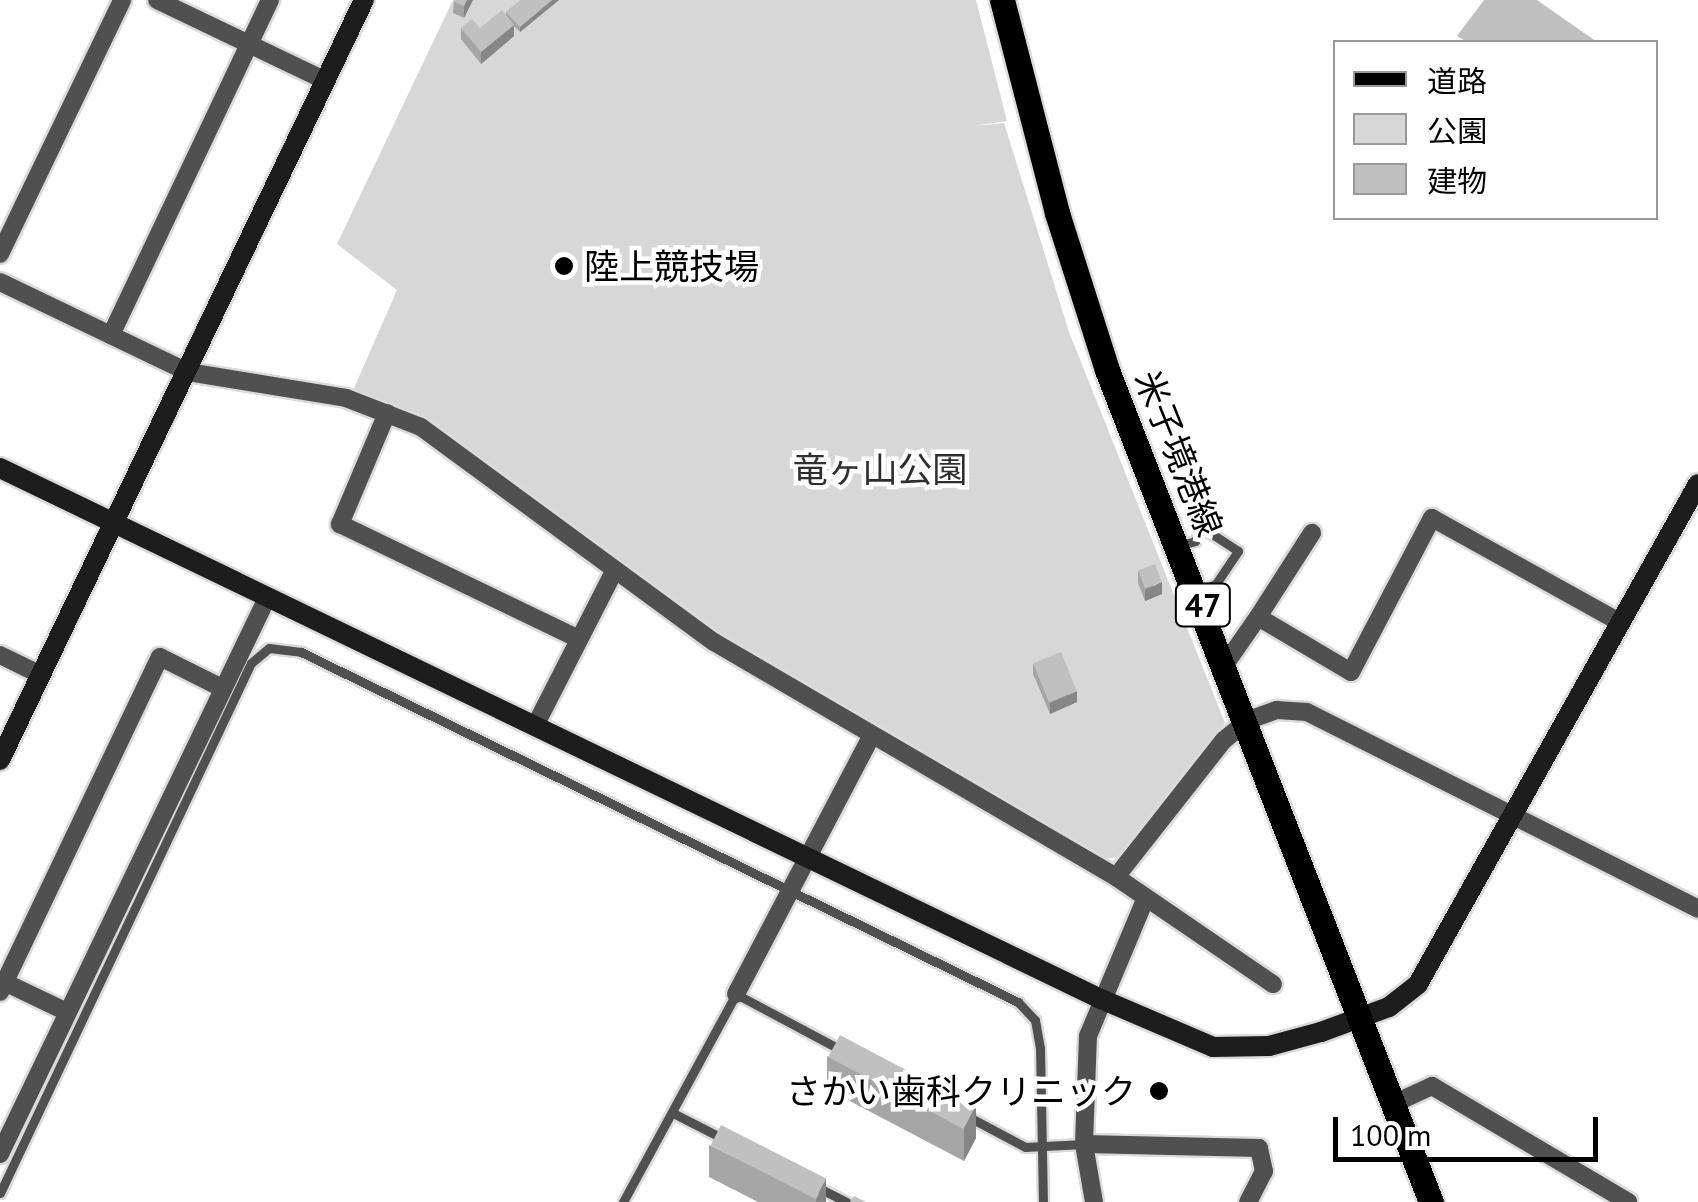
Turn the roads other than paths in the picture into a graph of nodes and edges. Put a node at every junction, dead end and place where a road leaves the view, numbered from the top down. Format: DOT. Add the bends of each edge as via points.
graph roads {
  1 [pos="122,0"];
  2 [pos="157,0"];
  3 [pos="270,0"];
  4 [pos="364,0"];
  5 [pos="1002,0"];
  6 [pos="248,44"];
  7 [pos="326,81"];
  8 [pos="0,254"];
  9 [pos="0,282"];
  10 [pos="111,335"];
  11 [pos="188,372"];
  12 [pos="388,413"];
  13 [pos="0,468"];
  14 [pos="1698,484"];
  15 [pos="110,520"];
  16 [pos="1312,533"];
  17 [pos="1178,546"];
  18 [pos="615,570"];
  19 [pos="1197,592"];
  20 [pos="266,600"];
  21 [pos="1258,617"];
  22 [pos="1618,621"];
  23 [pos="579,638"];
  24 [pos="0,656"];
  25 [pos="1226,664"];
  26 [pos="40,675"];
  27 [pos="222,688"];
  28 [pos="1248,720"];
  29 [pos="535,726"];
  30 [pos="870,738"];
  31 [pos="0,760"];
  32 [pos="1512,812"];
  33 [pos="812,860"];
  34 [pos="1116,877"];
  35 [pos="794,892"];
  36 [pos="1145,900"];
  37 [pos="1698,908"];
  38 [pos="1273,984"];
  39 [pos="2,985"];
  40 [pos="736,994"];
  41 [pos="1101,999"];
  42 [pos="67,1012"];
  43 [pos="1364,1018"];
  44 [pos="855,1057"];
  45 [pos="1395,1103"];
  46 [pos="957,1111"];
  47 [pos="673,1112"];
  48 [pos="1084,1144"];
  49 [pos="1039,1146"];
  50 [pos="742,1148"];
  51 [pos="0,1154"];
  52 [pos="811,1184"];
  53 [pos="0,1193"];
  54 [pos="624,1202"];
  55 [pos="846,1202"];
  56 [pos="1042,1202"];
  57 [pos="1094,1202"];
  58 [pos="1248,1202"];
  59 [pos="1431,1202"];
  60 [pos="1628,1202"];
  1 -- 8 [label="street"];
  2 -- 6 [label="street"];
  3 -- 6 [label="street"];
  4 -- 7 [label="street"];
  5 -- 17 [label="main road, 米子境港線 / 47" via="1056,213 1107,370"];
  6 -- 7 [label="street"];
  6 -- 10 [label="street"];
  7 -- 11 [label="street"];
  9 -- 10 [label="street"];
  10 -- 11 [label="street"];
  11 -- 12 [label="street" via="346,398"];
  11 -- 15 [label="street"];
  12 -- 18 [label="street" via="422,427"];
  12 -- 23 [label="street" via="340,524"];
  13 -- 15 [label="street"];
  14 -- 22 [label="street"];
  15 -- 20 [label="street"];
  15 -- 26 [label="street"];
  16 -- 21 [label="street"];
  17 -- 19 [label="main road, 米子境港線 / 47"];
  17 -- 19 [label="lane" via="1195,541 1203,528 1238,551 1216,584"];
  18 -- 23 [label="street"];
  18 -- 30 [label="street" via="714,642"];
  19 -- 25 [label="main road, 米子境港線 / 47"];
  20 -- 27 [label="street"];
  20 -- 29 [label="street"];
  21 -- 22 [label="street" via="1351,672 1432,518"];
  21 -- 25 [label="street"];
  22 -- 32 [label="street"];
  23 -- 29 [label="street"];
  24 -- 26 [label="street"];
  25 -- 28 [label="main road, 米子境港線 / 47"];
  26 -- 31 [label="street"];
  27 -- 39 [label="street" via="160,657"];
  27 -- 42 [label="street"];
  28 -- 32 [label="street" via="1276,710 1307,712"];
  28 -- 34 [label="street" via="1224,740"];
  28 -- 43 [label="main road, 米子境港線 / 47"];
  29 -- 33 [label="street"];
  30 -- 33 [label="street"];
  30 -- 34 [label="street"];
  32 -- 37 [label="street"];
  32 -- 43 [label="street" via="1418,984"];
  33 -- 35 [label="street"];
  33 -- 41 [label="street"];
  34 -- 36 [label="street"];
  35 -- 40 [label="street"];
  35 -- 49 [label="lane" via="1018,1002 1035,1020 1040,1048"];
  35 -- 53 [label="lane" via="301,652 270,648 251,663"];
  36 -- 38 [label="street"];
  36 -- 41 [label="street"];
  39 -- 42 [label="street"];
  40 -- 44 [label="lane"];
  40 -- 47 [label="lane"];
  41 -- 43 [label="street" via="1213,1047 1268,1046"];
  41 -- 48 [label="street" via="1088,1036"];
  42 -- 51 [label="street"];
  43 -- 45 [label="main road, 米子境港線 / 47"];
  45 -- 59 [label="main road, 米子境港線 / 47"];
  45 -- 60 [label="street" via="1432,1086"];
  46 -- 49 [label="lane" via="1025,1147"];
  47 -- 50 [label="lane"];
  47 -- 54 [label="lane"];
  48 -- 49 [label="lane"];
  48 -- 57 [label="street"];
  48 -- 58 [label="street" via="1258,1148 1264,1171"];
  49 -- 56 [label="lane"];
  52 -- 55 [label="lane"];
}
